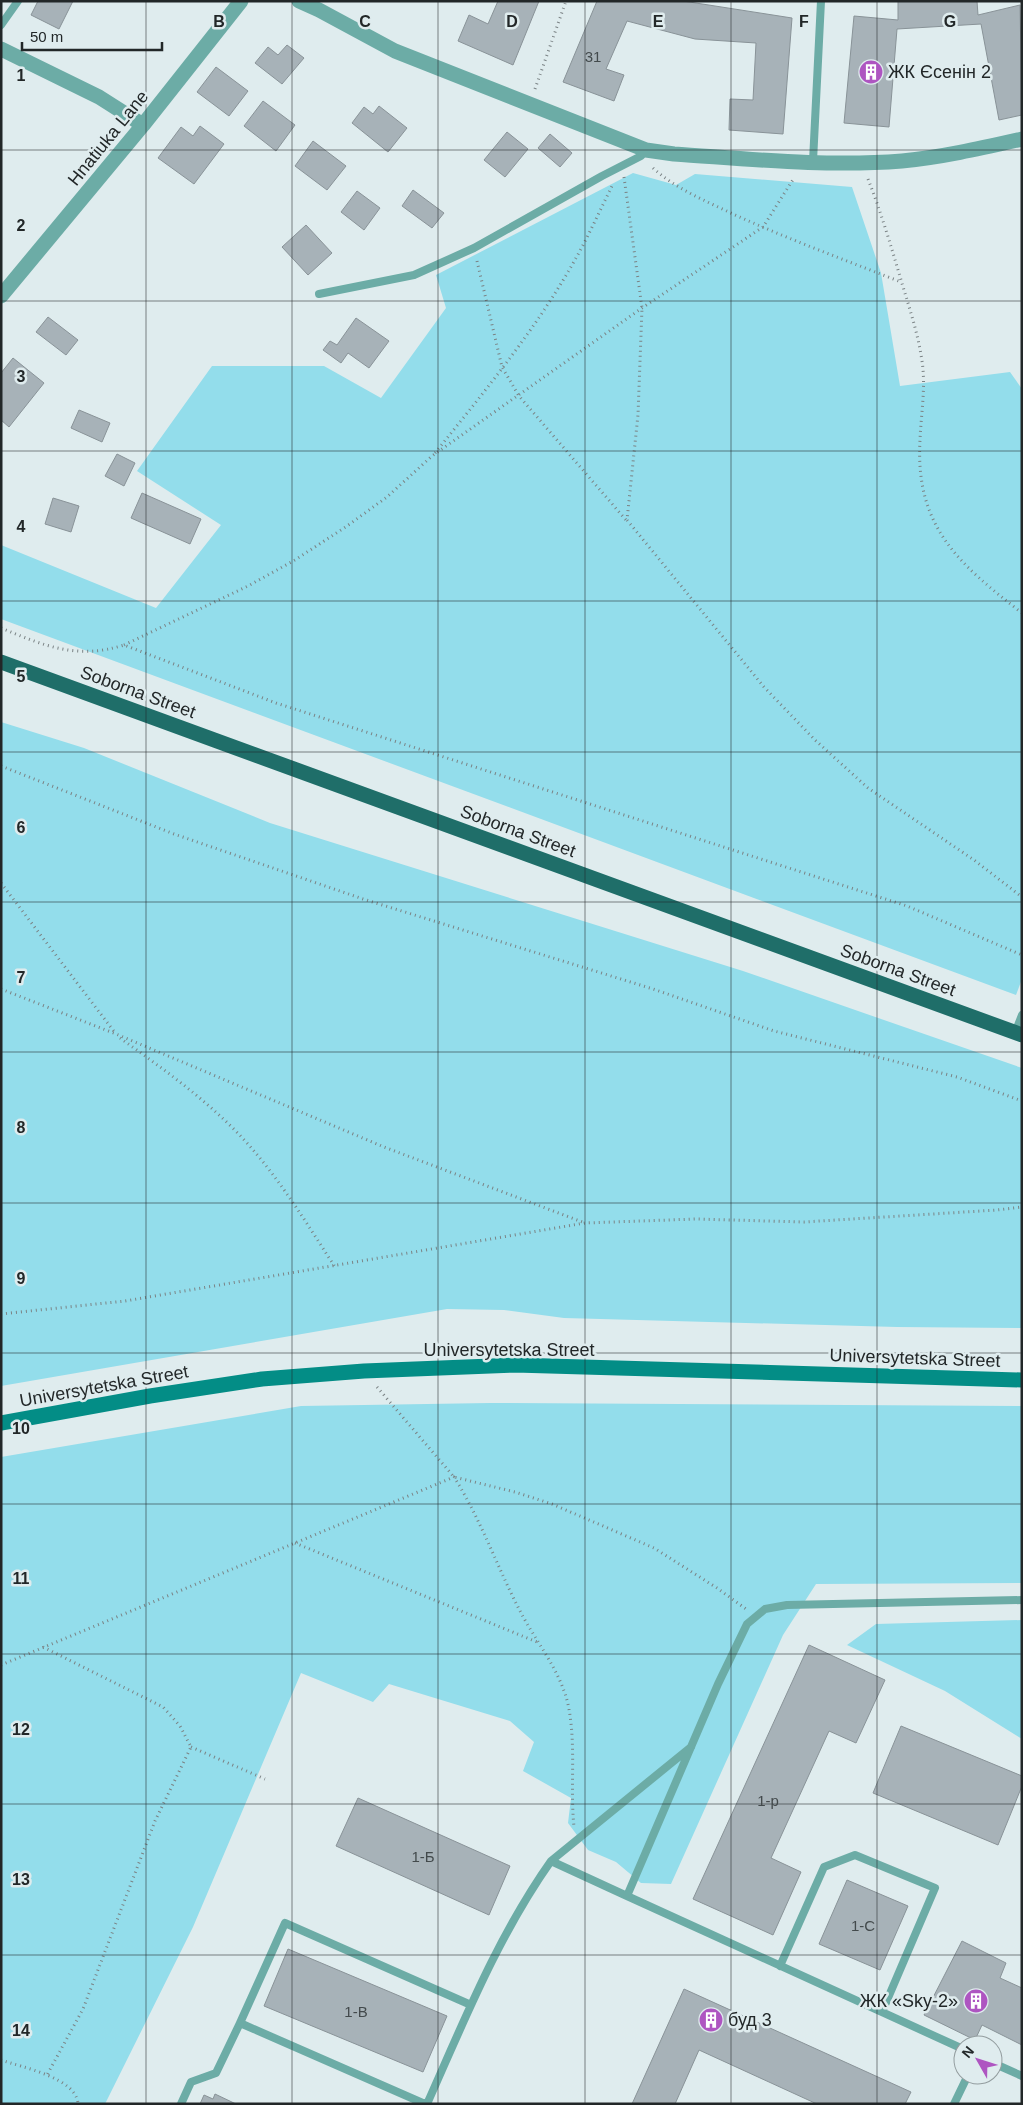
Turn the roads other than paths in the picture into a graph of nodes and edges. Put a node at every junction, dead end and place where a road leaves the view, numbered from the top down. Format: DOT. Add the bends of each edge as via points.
graph roads {
  1 [pos="18,1"];
  2 [pos="241,1"];
  3 [pos="299,1"];
  4 [pos="821,1"];
  5 [pos="1,25"];
  6 [pos="1,49"];
  7 [pos="143,125"];
  8 [pos="1022,140"];
  9 [pos="644,153"];
  10 [pos="809,161"];
  11 [pos="319,294"];
  12 [pos="1,296"];
  13 [pos="1,662"];
  14 [pos="1022,1015"];
  15 [pos="1018,1034"];
  16 [pos="1022,1380"];
  17 [pos="1,1423"];
  18 [pos="1022,1600"];
  19 [pos="692,1747"];
  20 [pos="551,1861"];
  21 [pos="627,1896"];
  22 [pos="780,1966"];
  23 [pos="471,2005"];
  24 [pos="882,2012"];
  25 [pos="240,2023"];
  26 [pos="953,2044"];
  27 [pos="1003,2067"];
  28 [pos="1022,2076"];
  29 [pos="963,2085"];
  30 [pos="181,2104"];
  31 [pos="426,2104"];
  32 [pos="954,2104"];
  1 -- 5 [label="lane"];
  2 -- 7 [label="street, Hnatiuka Lane"];
  3 -- 9 [label="street" via="395,51"];
  4 -- 10 [label="lane"];
  6 -- 7 [label="street" via="99,97"];
  7 -- 12 [label="street, Hnatiuka Lane"];
  8 -- 10 [label="street" via="902,161"];
  9 -- 10 [label="street"];
  9 -- 11 [label="lane" via="474,248 414,275"];
  13 -- 15 [label="main road, Soborna Street"];
  14 -- 15 [label="lane"];
  16 -- 17 [label="main road, Universytetska Street" via="515,1365 364,1371 262,1379"];
  18 -- 19 [label="lane" via="787,1605 765,1609 748,1624 733,1652"];
  19 -- 20 [label="lane"];
  19 -- 21 [label="lane"];
  20 -- 21 [label="lane"];
  20 -- 23 [label="lane" via="528,1893"];
  21 -- 22 [label="lane"];
  22 -- 24 [label="lane"];
  22 -- 24 [label="lane" via="824,1867 855,1855 935,1888"];
  23 -- 25 [label="lane" via="285,1922"];
  23 -- 31 [label="lane"];
  24 -- 26 [label="lane"];
  25 -- 30 [label="lane" via="216,2073 191,2082"];
  25 -- 31 [label="lane"];
  27 -- 28 [label="lane"];
  29 -- 32 [label="lane"];
}
